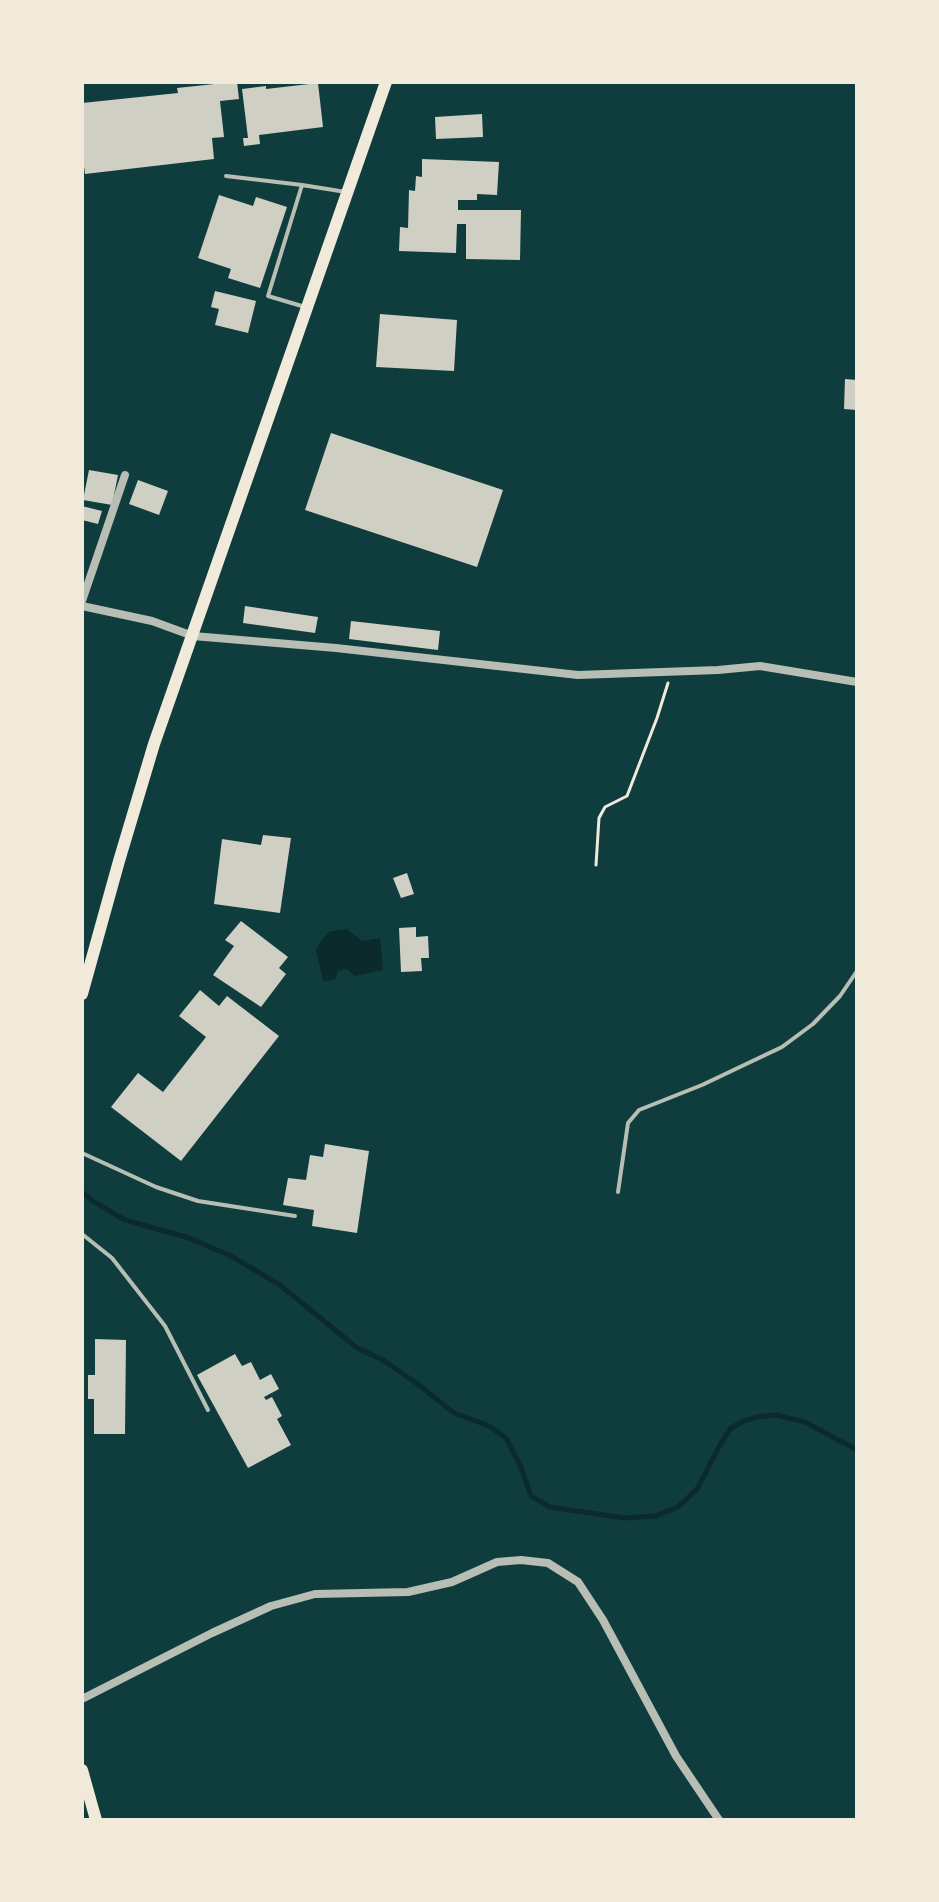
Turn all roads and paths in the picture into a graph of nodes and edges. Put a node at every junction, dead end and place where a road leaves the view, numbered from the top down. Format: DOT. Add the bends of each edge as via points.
graph roads {
  1 [pos="386,82"];
  2 [pos="226,176"];
  3 [pos="302,185"];
  4 [pos="348,192"];
  5 [pos="307,308"];
  6 [pos="125,475"];
  7 [pos="82,603"];
  8 [pos="193,636"];
  9 [pos="671,671"];
  10 [pos="857,682"];
  11 [pos="596,865"];
  12 [pos="857,971"];
  13 [pos="82,994"];
  14 [pos="82,1153"];
  15 [pos="618,1192"];
  16 [pos="295,1216"];
  17 [pos="82,1234"];
  18 [pos="208,1410"];
  19 [pos="82,1699"];
  20 [pos="82,1770"];
  21 [pos="96,1820"];
  22 [pos="719,1820"];
  1 -- 4 [label="main road"];
  2 -- 3 [label="lane"];
  3 -- 4 [label="lane"];
  3 -- 5 [label="lane" via="268,296"];
  4 -- 5 [label="main road"];
  5 -- 8 [label="main road"];
  6 -- 7 [label="street"];
  7 -- 8 [label="street"];
  8 -- 9 [label="street" via="578,675"];
  8 -- 13 [label="main road" via="154,744"];
  9 -- 10 [label="street" via="760,666"];
  9 -- 11 [label="path" via="627,796 605,807 599,818"];
  12 -- 15 [label="lane" via="813,1024 782,1047 639,1110 628,1123"];
  14 -- 16 [label="lane" via="198,1201"];
  17 -- 18 [label="lane" via="112,1258 165,1326"];
  19 -- 22 [label="street" via="271,1606 315,1594 408,1592 452,1582 497,1562 548,1563 578,1582 676,1756"];
  20 -- 21 [label="main road"];
}
